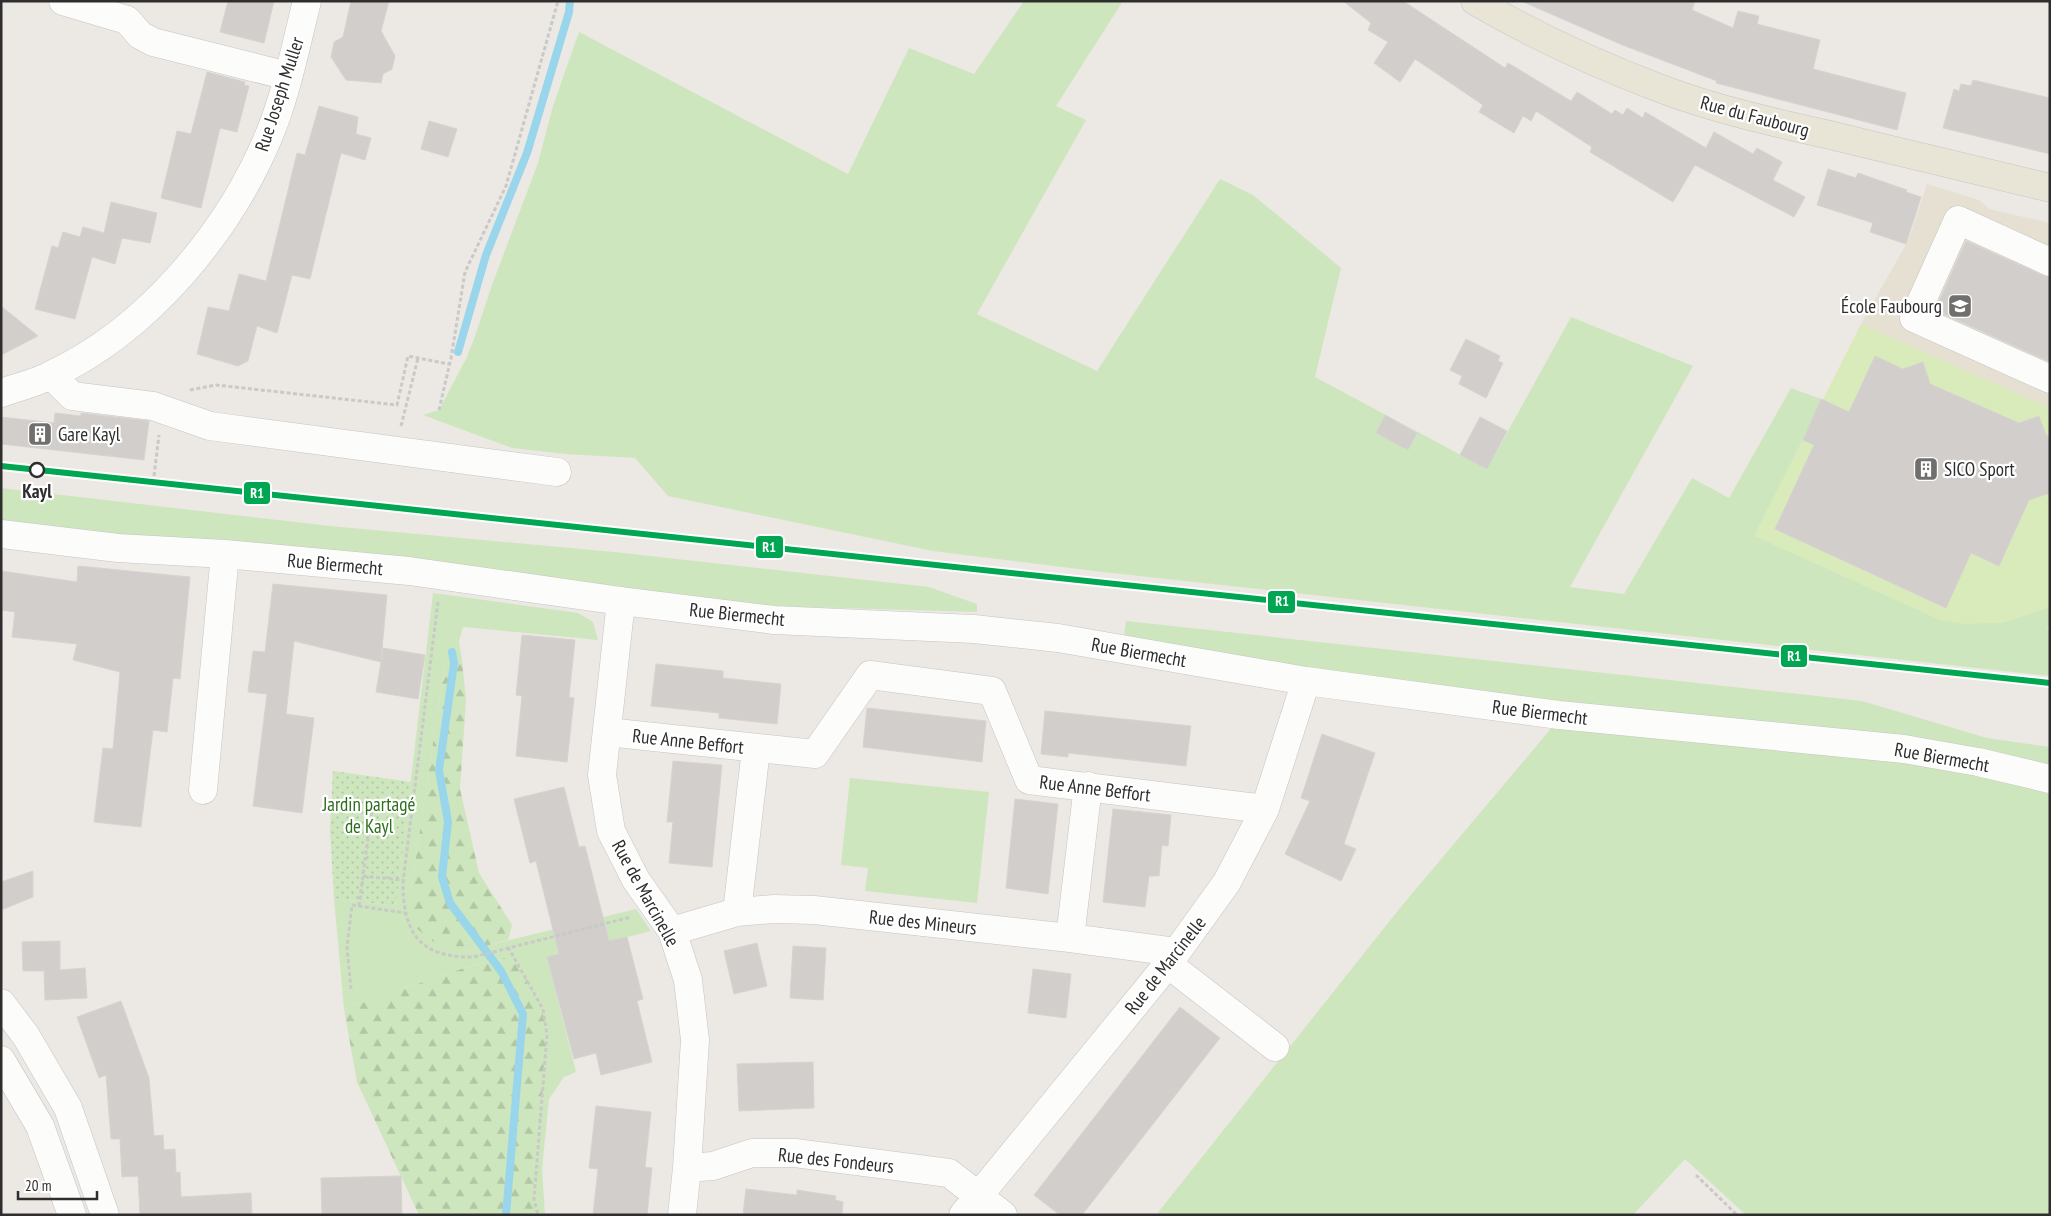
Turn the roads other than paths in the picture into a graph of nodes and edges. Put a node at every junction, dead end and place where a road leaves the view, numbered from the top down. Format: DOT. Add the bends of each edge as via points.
graph roads {
  1 [pos="64,1"];
  2 [pos="307,1"];
  3 [pos="1474,1"];
  4 [pos="288,76"];
  5 [pos="2050,188"];
  6 [pos="2050,262"];
  7 [pos="51,376"];
  8 [pos="2050,379"];
  9 [pos="1,393"];
  10 [pos="558,472"];
  11 [pos="1,534"];
  12 [pos="225,554"];
  13 [pos="622,601"];
  14 [pos="1306,681"];
  15 [pos="607,732"];
  16 [pos="756,749"];
  17 [pos="2050,780"];
  18 [pos="1088,786"];
  19 [pos="203,790"];
  20 [pos="1265,809"];
  21 [pos="737,912"];
  22 [pos="665,921"];
  23 [pos="1070,938"];
  24 [pos="1172,958"];
  25 [pos="1,1003"];
  26 [pos="1275,1047"];
  27 [pos="1,1060"];
  28 [pos="688,1168"];
  29 [pos="971,1205"];
  30 [pos="72,1215"];
  31 [pos="105,1215"];
  32 [pos="682,1215"];
  33 [pos="1003,1215"];
  1 -- 4 [label="street" via="128,20 140,35 153,42"];
  2 -- 4 [label="street, Rue Joseph Muller"];
  3 -- 5 [label="main road, Rue du Faubourg" via="1560,46 1683,96 1739,114"];
  4 -- 7 [label="street, Rue Joseph Muller" via="270,132 243,188 200,254 150,308 104,344"];
  6 -- 8 [label="street" via="1958,220 1914,318"];
  7 -- 9 [label="street, Rue Joseph Muller"];
  7 -- 10 [label="street" via="72,396 153,406 210,426"];
  11 -- 12 [label="street, Rue Biermecht" via="118,548"];
  12 -- 13 [label="street, Rue Biermecht" via="409,571"];
  12 -- 19 [label="street"];
  13 -- 14 [label="street, Rue Biermecht" via="774,620 974,629 1058,638"];
  13 -- 15 [label="street, Rue de Marcinelle"];
  14 -- 17 [label="street, Rue Biermecht" via="1559,715 1904,749 1978,762"];
  14 -- 20 [label="street, Rue de Marcinelle"];
  15 -- 16 [label="street, Rue Anne Beffort"];
  15 -- 22 [label="street, Rue de Marcinelle" via="602,775 611,831 636,880"];
  16 -- 18 [label="street, Rue Anne Beffort" via="815,754 870,675 992,691 1029,780"];
  16 -- 21 [label="street"];
  18 -- 20 [label="street, Rue Anne Beffort"];
  18 -- 23 [label="street"];
  20 -- 24 [label="street, Rue de Marcinelle" via="1227,882"];
  21 -- 22 [label="street, Rue des Mineurs"];
  21 -- 23 [label="street, Rue des Mineurs" via="814,910"];
  22 -- 28 [label="street, Rue de Marcinelle" via="688,980 695,1040"];
  23 -- 24 [label="street, Rue des Mineurs"];
  24 -- 26 [label="street"];
  24 -- 29 [label="street, Rue de Marcinelle"];
  25 -- 31 [label="street" via="26,1036 68,1108"];
  27 -- 30 [label="street" via="40,1126"];
  28 -- 29 [label="street, Rue des Fondeurs" via="713,1166 752,1153 795,1153 949,1173"];
  28 -- 32 [label="street, Rue de Marcinelle"];
  29 -- 33 [label="street, Rue des Fondeurs"];
}
